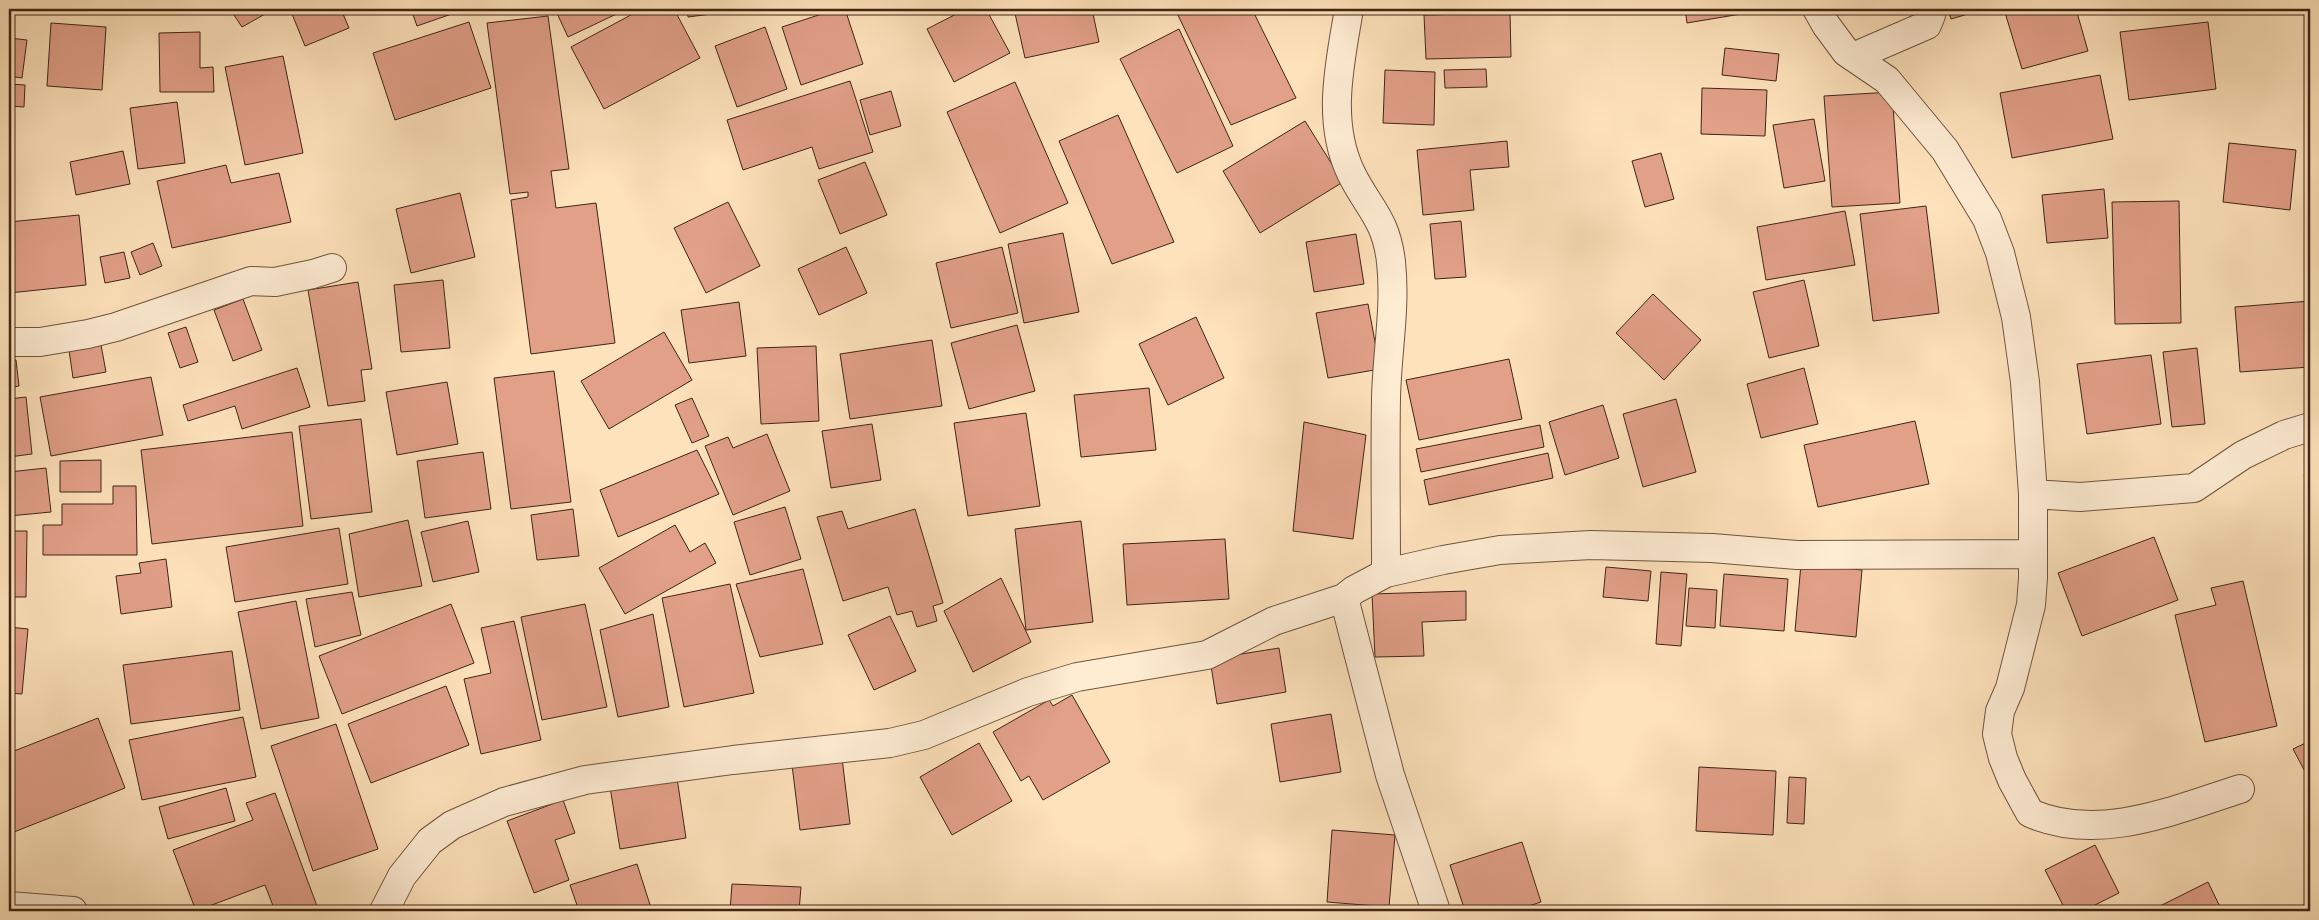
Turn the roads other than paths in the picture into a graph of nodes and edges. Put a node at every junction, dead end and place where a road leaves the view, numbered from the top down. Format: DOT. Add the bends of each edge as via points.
graph roads {
  1 [pos="1349,9"];
  2 [pos="1817,9"];
  3 [pos="1929,9"];
  4 [pos="1853,58"];
  5 [pos="332,268"];
  6 [pos="9,342"];
  7 [pos="2310,427"];
  8 [pos="2033,494"];
  9 [pos="2031,554"];
  10 [pos="1386,573"];
  11 [pos="1344,598"];
  12 [pos="2240,789"];
  13 [pos="9,906"];
  14 [pos="73,911"];
  15 [pos="384,911"];
  16 [pos="1436,911"];
  1 -- 10 [label="street" via="1336,104 1340,142 1352,174 1385,230 1393,286 1386,396"];
  2 -- 4 [label="street"];
  3 -- 4 [label="street" via="1931,15 1927,25"];
  4 -- 8 [label="street" via="1887,80 1945,150 1987,219 2000,253 2016,317 2025,382"];
  5 -- 6 [label="street" via="284,280 251,281 88,334 40,342"];
  7 -- 8 [label="street" via="2284,435 2243,455 2194,488 2080,497"];
  8 -- 9 [label="street"];
  9 -- 10 [label="street" via="1797,555 1591,544 1500,550"];
  9 -- 12 [label="street" via="2030,605 2010,688 2000,711 1997,734 2012,780 2030,813 2060,822 2125,823"];
  10 -- 11 [label="street"];
  11 -- 15 [label="street" via="1274,622 1207,655 1077,677 1028,692 924,735 890,743 585,780 504,802 452,826 430,841 402,876"];
  11 -- 16 [label="street" via="1390,775"];
  13 -- 14 [label="street"];
}
